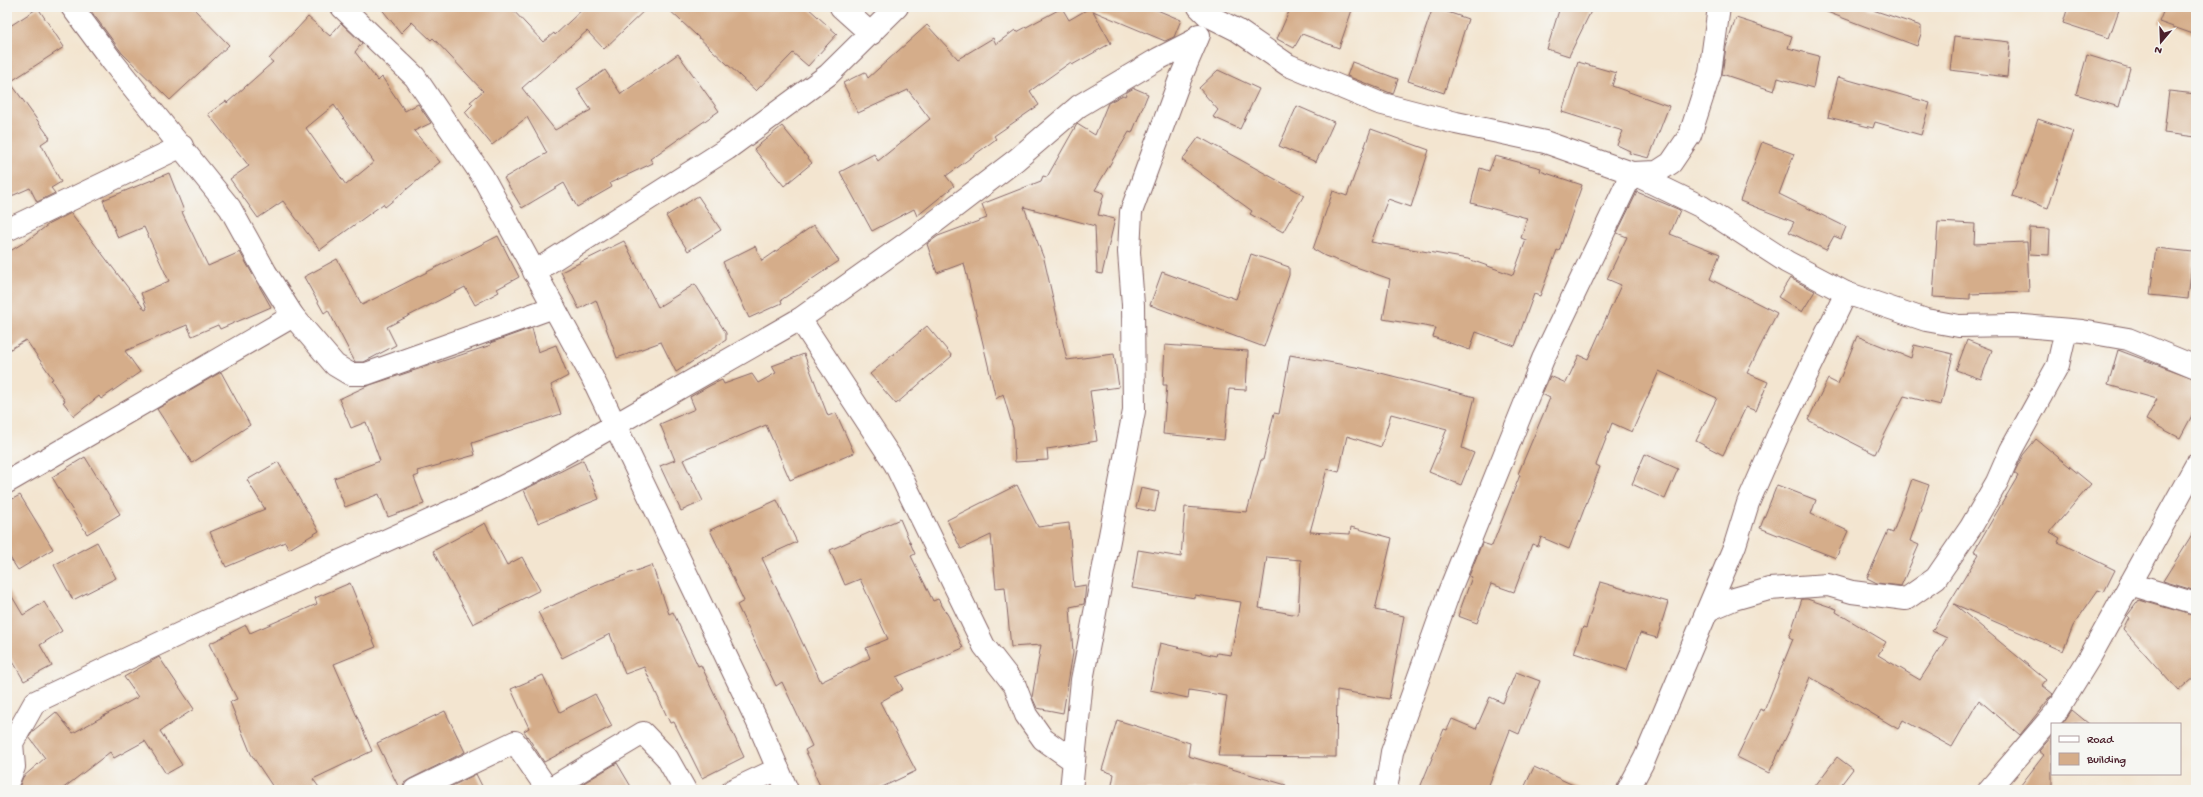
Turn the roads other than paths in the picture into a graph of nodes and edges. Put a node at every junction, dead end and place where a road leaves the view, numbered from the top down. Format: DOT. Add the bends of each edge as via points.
graph roads {
  1 [pos="72,7"];
  2 [pos="342,7"];
  3 [pos="841,7"];
  4 [pos="897,7"];
  5 [pos="1718,7"];
  6 [pos="1205,10"];
  7 [pos="871,34"];
  8 [pos="1197,39"];
  9 [pos="182,146"];
  10 [pos="1632,173"];
  11 [pos="7,230"];
  12 [pos="534,272"];
  13 [pos="1846,294"];
  14 [pos="554,307"];
  15 [pos="293,316"];
  16 [pos="800,319"];
  17 [pos="2066,330"];
  18 [pos="2196,367"];
  19 [pos="615,425"];
  20 [pos="2196,465"];
  21 [pos="7,482"];
  22 [pos="2130,584"];
  23 [pos="2196,604"];
  24 [pos="1708,610"];
  25 [pos="1074,761"];
  26 [pos="778,769"];
  27 [pos="7,784"];
  28 [pos="415,790"];
  29 [pos="548,790"];
  30 [pos="684,790"];
  31 [pos="733,790"];
  32 [pos="787,790"];
  33 [pos="1071,790"];
  34 [pos="1386,790"];
  35 [pos="1628,790"];
  36 [pos="1989,790"];
  1 -- 9 [label="street" via="112,61"];
  2 -- 12 [label="street" via="415,77 483,177"];
  3 -- 7 [label="street"];
  4 -- 7 [label="street"];
  5 -- 10 [label="street" via="1710,73 1690,134 1671,163 1657,172"];
  6 -- 8 [label="street"];
  6 -- 10 [label="street" via="1288,65 1379,103 1545,142"];
  7 -- 12 [label="street" via="828,75 727,149"];
  8 -- 16 [label="street" via="1079,106 1016,160 918,236"];
  8 -- 25 [label="street" via="1131,212 1128,252 1133,305 1134,411 1082,680"];
  9 -- 11 [label="street"];
  9 -- 15 [label="street" via="230,208"];
  10 -- 13 [label="street" via="1702,207 1787,262"];
  10 -- 34 [label="street" via="1543,359 1449,592 1392,752"];
  12 -- 14 [label="street"];
  13 -- 17 [label="street" via="1926,320 1959,326 2013,325"];
  13 -- 24 [label="street" via="1748,503 1736,545"];
  14 -- 15 [label="street" via="360,376 350,374 335,365"];
  14 -- 19 [label="street"];
  15 -- 21 [label="street"];
  16 -- 19 [label="street"];
  16 -- 25 [label="street" via="895,464 984,646 1015,686 1026,714 1043,739"];
  17 -- 18 [label="street" via="2128,339"];
  17 -- 24 [label="street" via="2058,365 2011,450 1997,482 1936,578 1906,599 1852,592 1828,585 1769,590 1734,599"];
  19 -- 26 [label="street"];
  19 -- 27 [label="street" via="534,471 476,500 207,620 35,702 12,743 14,768"];
  20 -- 22 [label="street"];
  22 -- 23 [label="street"];
  22 -- 36 [label="street" via="2056,712"];
  24 -- 35 [label="street" via="1645,758"];
  25 -- 33 [label="street"];
  26 -- 31 [label="street"];
  26 -- 32 [label="street"];
  28 -- 29 [label="street" via="515,742"];
  29 -- 30 [label="street" via="643,733 667,758"];
}
